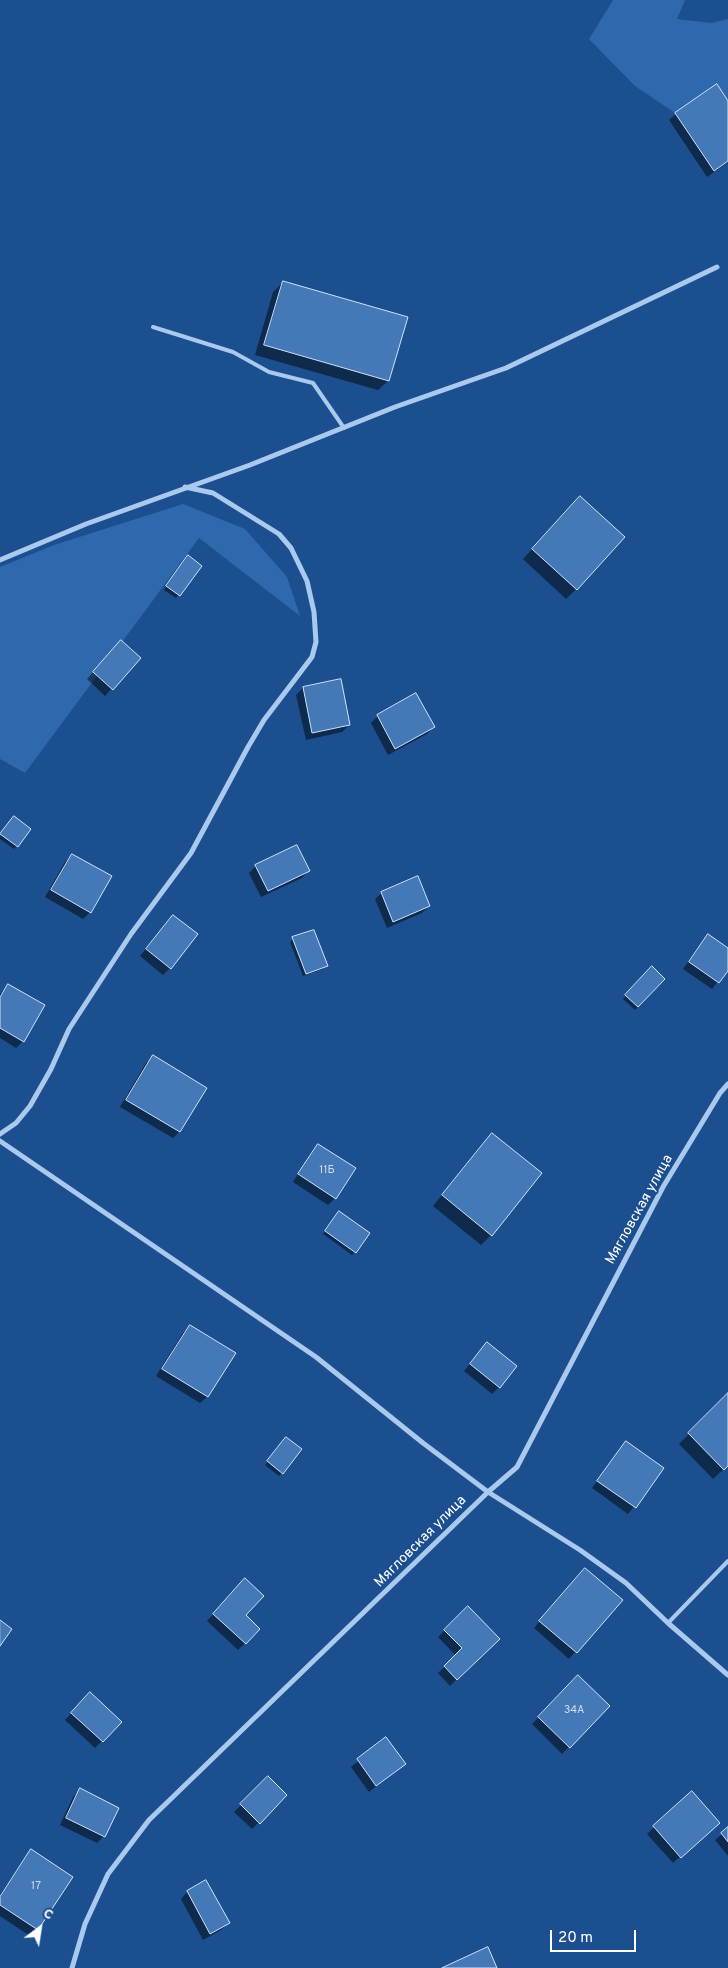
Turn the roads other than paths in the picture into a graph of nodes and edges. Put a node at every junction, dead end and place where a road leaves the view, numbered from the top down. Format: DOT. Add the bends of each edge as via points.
graph roads {
  1 [pos="717,267"];
  2 [pos="153,327"];
  3 [pos="344,428"];
  4 [pos="185,487"];
  5 [pos="0,560"];
  6 [pos="728,1084"];
  7 [pos="0,1134"];
  8 [pos="0,1141"];
  9 [pos="488,1492"];
  10 [pos="728,1561"];
  11 [pos="668,1624"];
  12 [pos="728,1675"];
  13 [pos="72,1968"];
  1 -- 3 [label="street" via="506,368"];
  2 -- 3 [label="lane" via="234,352 269,372 313,383"];
  3 -- 4 [label="street"];
  4 -- 5 [label="street"];
  4 -- 7 [label="street" via="213,493 279,534 292,548 308,581 314,612 316,642 312,657 268,714 191,853 131,934 70,1029 30,1106 16,1123"];
  6 -- 9 [label="street, Мягловская улица" via="663,1187 517,1466"];
  8 -- 9 [label="street" via="316,1357"];
  9 -- 11 [label="street" via="626,1583"];
  9 -- 13 [label="street, Мягловская улица" via="149,1820 108,1874 86,1924"];
  10 -- 11 [label="lane"];
  11 -- 12 [label="street"];
}
